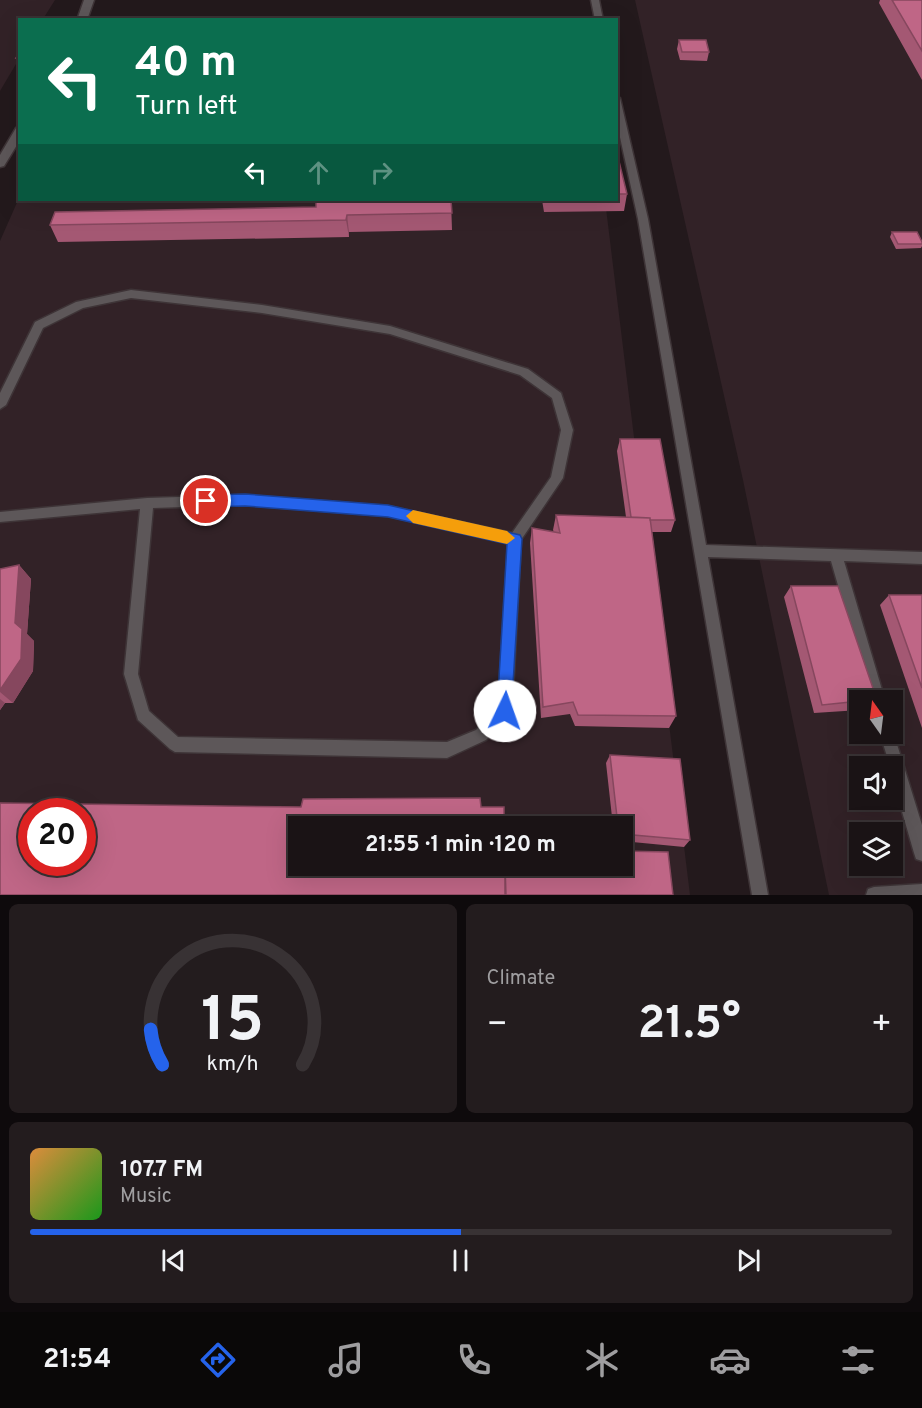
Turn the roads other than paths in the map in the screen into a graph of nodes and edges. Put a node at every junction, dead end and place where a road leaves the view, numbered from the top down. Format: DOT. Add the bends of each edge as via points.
graph roads {
  1 [pos="89,0"];
  2 [pos="595,0"];
  3 [pos="83,18"];
  4 [pos="599,18"];
  5 [pos="618,107"];
  6 [pos="18,133"];
  7 [pos="0,164"];
  8 [pos="0,405"];
  9 [pos="147,503"];
  10 [pos="0,517"];
  11 [pos="515,539"];
  12 [pos="701,551"];
  13 [pos="836,556"];
  14 [pos="922,558"];
  15 [pos="875,690"];
  16 [pos="891,744"];
  17 [pos="922,853"];
  18 [pos="922,892"];
  19 [pos="760,895"];
  20 [pos="874,895"];
  1 -- 3 [label="street"];
  2 -- 4 [label="lane"];
  5 -- 12 [label="lane" via="643,219"];
  6 -- 7 [label="street"];
  8 -- 11 [label="lane" via="39,325 80,305 131,294 262,309 390,330 524,372 557,396 567,430 557,478"];
  9 -- 10 [label="lane"];
  9 -- 11 [label="lane" via="245,500 388,511"];
  9 -- 11 [label="lane" via="131,674 143,715 175,744 447,750 480,735 505,711"];
  12 -- 13 [label="lane"];
  12 -- 19 [label="lane"];
  13 -- 14 [label="lane"];
  13 -- 15 [label="lane"];
  16 -- 17 [label="lane"];
  18 -- 20 [label="lane"];
}
